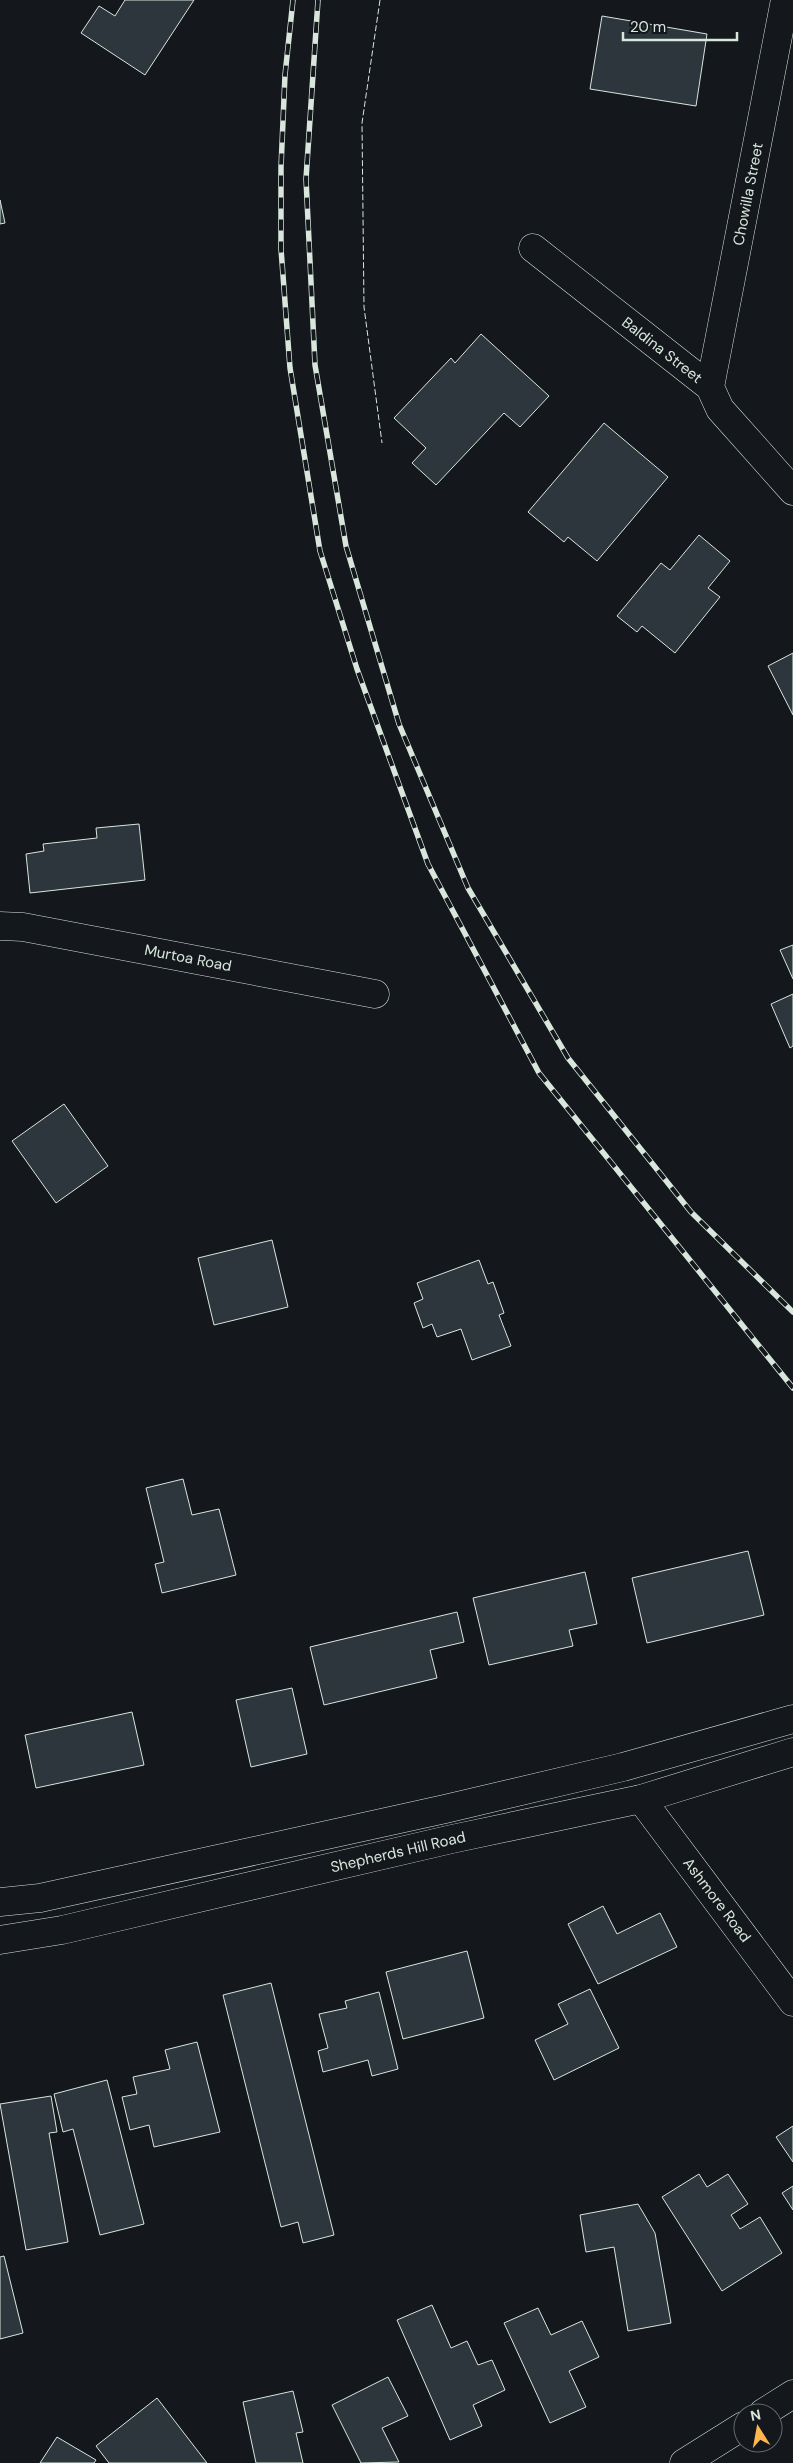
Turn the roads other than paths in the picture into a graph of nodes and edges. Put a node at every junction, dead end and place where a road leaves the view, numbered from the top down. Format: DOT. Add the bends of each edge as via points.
graph roads {
  1 [pos="785,0"];
  2 [pos="533,248"];
  3 [pos="710,387"];
  4 [pos="793,491"];
  5 [pos="0,926"];
  6 [pos="375,994"];
  7 [pos="793,1719"];
  8 [pos="793,1752"];
  9 [pos="641,1799"];
  10 [pos="0,1902"];
  11 [pos="0,1940"];
  12 [pos="793,2002"];
  13 [pos="793,2394"];
  14 [pos="779,2403"];
  15 [pos="733,2432"];
  16 [pos="684,2463"];
  1 -- 3 [label="main road, Chowilla Street"];
  2 -- 3 [label="main road, Baldina Street"];
  3 -- 4 [label="main road, Baldina Street" via="720,409"];
  5 -- 6 [label="main road, Murtoa Road" via="23,927"];
  7 -- 10 [label="main road, Shepherds Hill Road" via="623,1767 446,1809 40,1898"];
  8 -- 9 [label="main road, Shepherds Hill Road"];
  9 -- 11 [label="main road, Shepherds Hill Road" via="452,1839 62,1930"];
  9 -- 12 [label="main road, Ashmore Road"];
  13 -- 14 [label="main road"];
  15 -- 16 [label="main road"];
}
